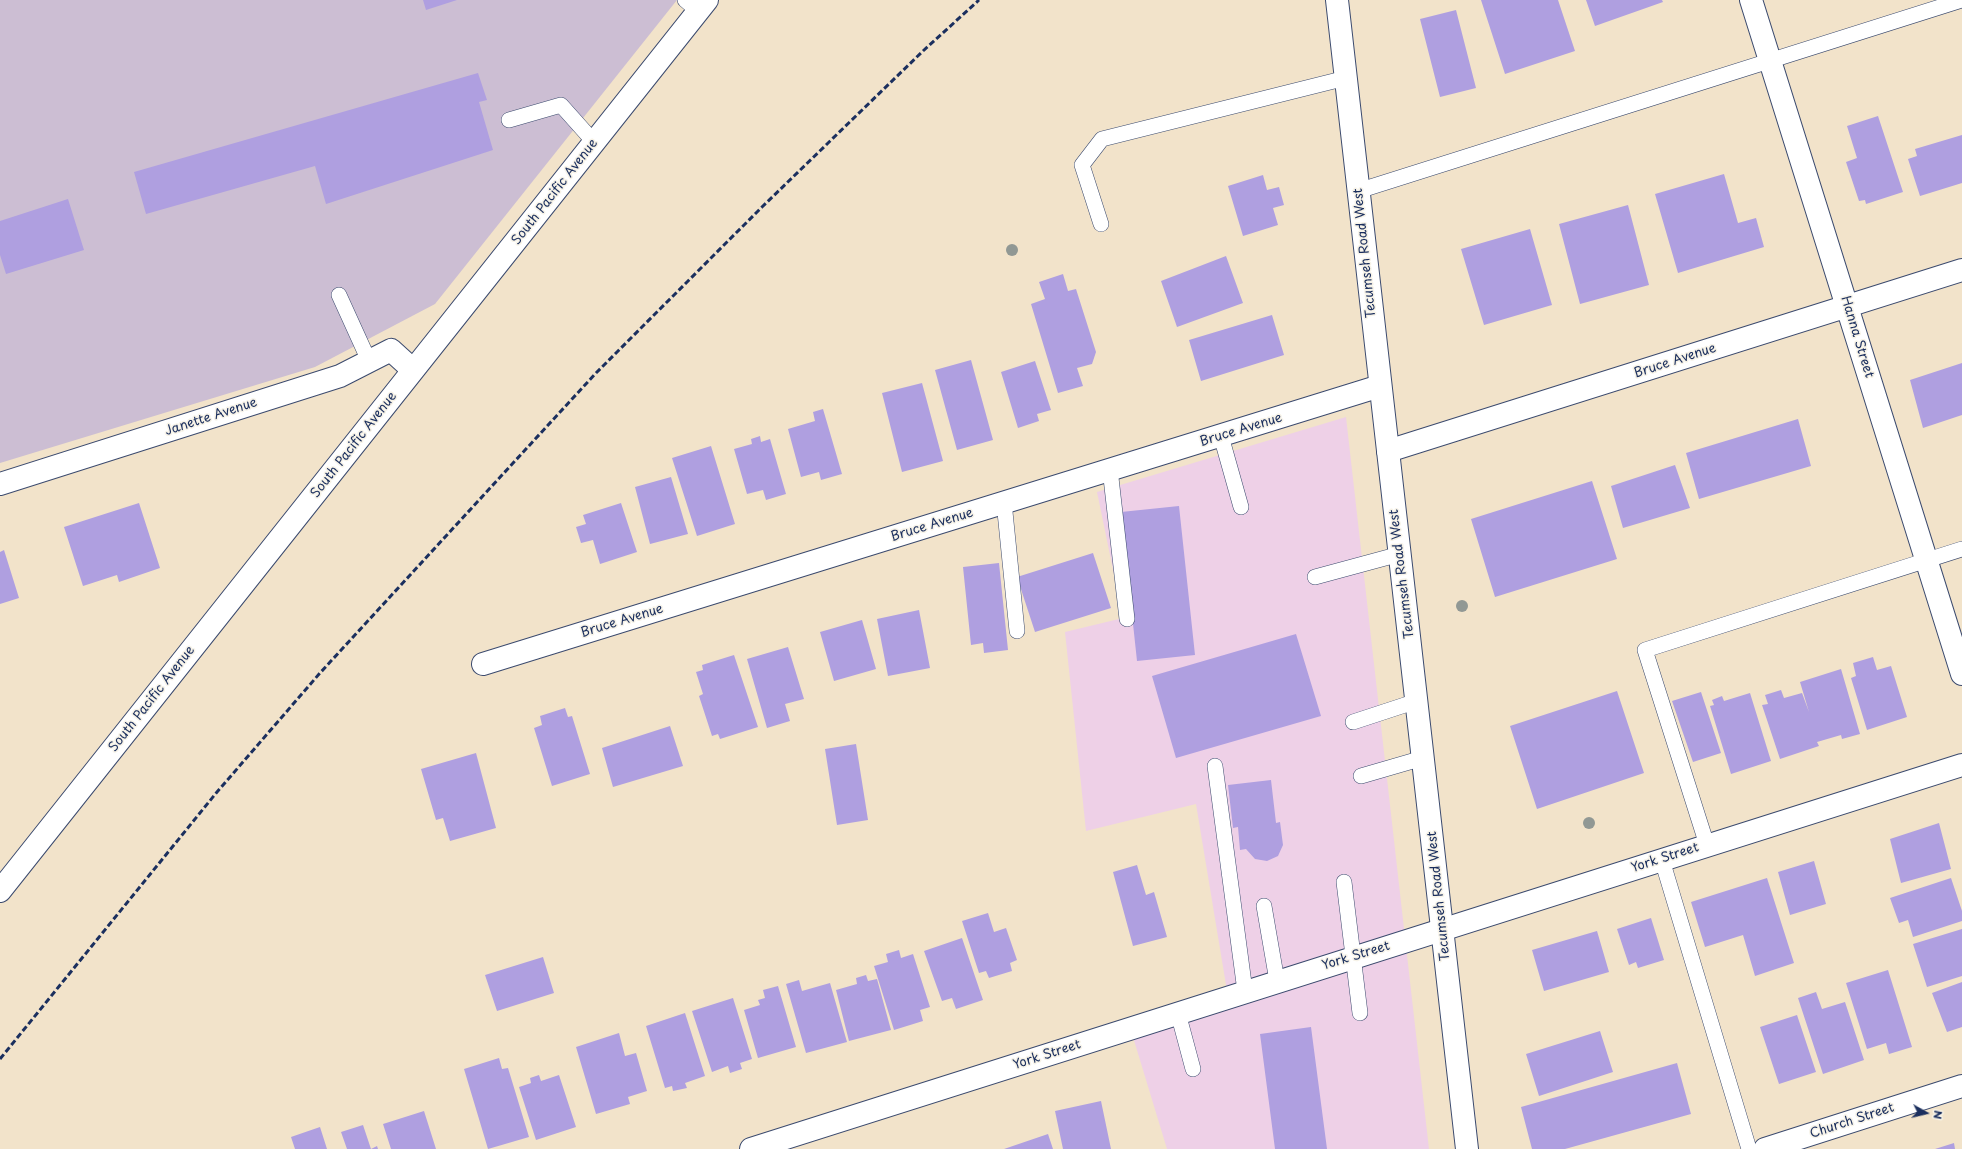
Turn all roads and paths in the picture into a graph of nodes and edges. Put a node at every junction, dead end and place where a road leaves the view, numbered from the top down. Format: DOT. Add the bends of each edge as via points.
graph roads {
  1 [pos="1337,0"];
  2 [pos="1751,0"];
  3 [pos="1962,0"];
  4 [pos="697,4"];
  5 [pos="1770,61"];
  6 [pos="1346,78"];
  7 [pos="509,120"];
  8 [pos="594,142"];
  9 [pos="1358,191"];
  10 [pos="1100,224"];
  11 [pos="1962,270"];
  12 [pos="339,295"];
  13 [pos="1847,307"];
  14 [pos="369,361"];
  15 [pos="414,370"];
  16 [pos="1380,386"];
  17 [pos="1221,436"];
  18 [pos="1388,451"];
  19 [pos="1110,469"];
  20 [pos="0,484"];
  21 [pos="1004,502"];
  22 [pos="1241,507"];
  23 [pos="1962,549"];
  24 [pos="1400,554"];
  25 [pos="1926,560"];
  26 [pos="1315,577"];
  27 [pos="1127,619"];
  28 [pos="1017,632"];
  29 [pos="483,664"];
  30 [pos="1962,674"];
  31 [pos="1417,701"];
  32 [pos="1353,722"];
  33 [pos="1423,758"];
  34 [pos="1962,765"];
  35 [pos="1215,766"];
  36 [pos="1361,776"];
  37 [pos="1707,845"];
  38 [pos="1662,860"];
  39 [pos="1344,882"];
  40 [pos="0,890"];
  41 [pos="1264,906"];
  42 [pos="1443,929"];
  43 [pos="1354,957"];
  44 [pos="1278,981"];
  45 [pos="1245,991"];
  46 [pos="1178,1013"];
  47 [pos="1360,1013"];
  48 [pos="1194,1069"];
  49 [pos="1962,1086"];
  50 [pos="751,1149"];
  51 [pos="1467,1149"];
  52 [pos="1749,1149"];
  53 [pos="1765,1149"];
  1 -- 6 [label="street, Tecumseh Road West"];
  2 -- 5 [label="street, Hanna Street"];
  3 -- 5 [label="lane"];
  4 -- 8 [label="street, South Pacific Avenue"];
  5 -- 9 [label="lane"];
  5 -- 13 [label="street, Hanna Street"];
  6 -- 9 [label="street, Tecumseh Road West"];
  6 -- 10 [label="lane" via="1102,139 1082,165"];
  7 -- 8 [label="lane" via="561,105"];
  8 -- 15 [label="street, South Pacific Avenue"];
  9 -- 16 [label="street, Tecumseh Road West"];
  11 -- 13 [label="street, Bruce Avenue"];
  12 -- 14 [label="lane"];
  13 -- 18 [label="street, Bruce Avenue"];
  13 -- 25 [label="street, Hanna Street"];
  14 -- 15 [label="street, Janette Avenue" via="391,350"];
  14 -- 20 [label="street, Janette Avenue" via="340,376"];
  15 -- 40 [label="street, South Pacific Avenue"];
  16 -- 17 [label="street, Bruce Avenue"];
  16 -- 18 [label="street, Tecumseh Road West"];
  17 -- 19 [label="street, Bruce Avenue"];
  17 -- 22 [label="lane"];
  18 -- 24 [label="street, Tecumseh Road West"];
  19 -- 21 [label="street, Bruce Avenue"];
  19 -- 27 [label="lane"];
  21 -- 28 [label="lane"];
  21 -- 29 [label="street, Bruce Avenue"];
  23 -- 25 [label="lane"];
  24 -- 26 [label="lane"];
  24 -- 31 [label="street, Tecumseh Road West"];
  25 -- 30 [label="street, Hanna Street"];
  25 -- 37 [label="lane" via="1645,650"];
  31 -- 32 [label="lane"];
  31 -- 33 [label="street, Tecumseh Road West"];
  33 -- 36 [label="lane"];
  33 -- 42 [label="street, Tecumseh Road West"];
  34 -- 37 [label="street, York Street"];
  35 -- 45 [label="lane"];
  37 -- 38 [label="street, York Street"];
  38 -- 42 [label="street, York Street"];
  38 -- 52 [label="lane"];
  39 -- 43 [label="lane"];
  41 -- 44 [label="lane"];
  42 -- 43 [label="street, York Street"];
  42 -- 51 [label="street, Tecumseh Road West"];
  43 -- 44 [label="street, York Street"];
  43 -- 47 [label="lane"];
  44 -- 45 [label="street, York Street"];
  45 -- 46 [label="street, York Street"];
  46 -- 48 [label="lane"];
  46 -- 50 [label="street, York Street"];
  49 -- 53 [label="street, Church Street"];
}
